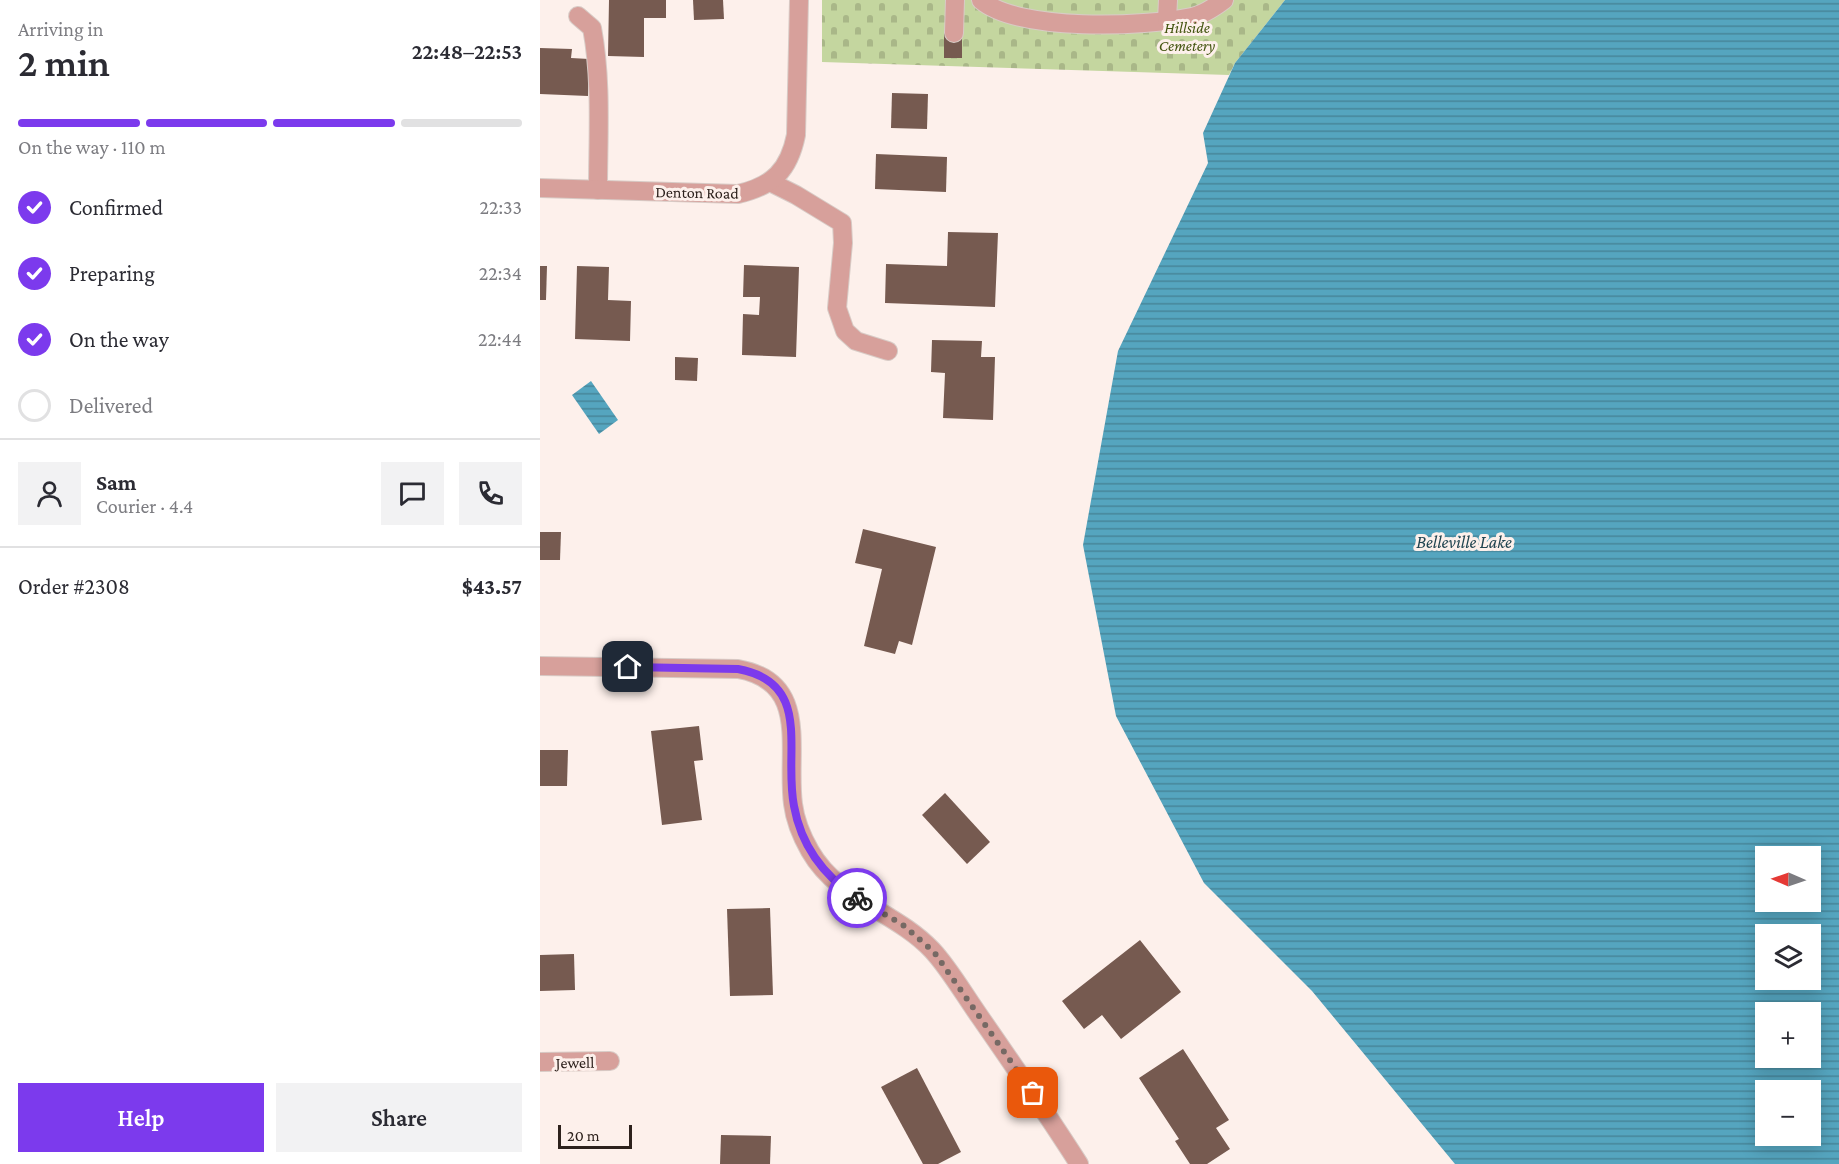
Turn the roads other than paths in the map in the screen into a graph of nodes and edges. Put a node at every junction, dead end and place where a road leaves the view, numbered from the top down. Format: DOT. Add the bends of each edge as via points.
graph roads {
  1 [pos="799,0"];
  2 [pos="955,0"];
  3 [pos="1168,0"];
  4 [pos="1224,0"];
  5 [pos="991,2"];
  6 [pos="578,16"];
  7 [pos="1167,20"];
  8 [pos="954,33"];
  9 [pos="770,182"];
  10 [pos="540,188"];
  11 [pos="598,190"];
  12 [pos="888,351"];
  13 [pos="540,666"];
  14 [pos="610,1061"];
  15 [pos="540,1062"];
  16 [pos="1080,1164"];
  1 -- 9 [label="street, Denton Road" via="796,135 785,167"];
  2 -- 8 [label="street"];
  3 -- 7 [label="street"];
  4 -- 7 [label="street" via="1195,17"];
  5 -- 7 [label="street" via="1018,16 1052,23 1108,25"];
  6 -- 11 [label="street" via="592,28 596,48"];
  9 -- 11 [label="street, Denton Road" via="738,194"];
  9 -- 12 [label="street" via="842,223 837,308 845,331 856,341"];
  10 -- 11 [label="street, Denton Road"];
  13 -- 16 [label="street" via="738,669 771,681 790,712 793,804 810,851 843,889 903,925 934,952"];
  14 -- 15 [label="street, Jewell"];
}
